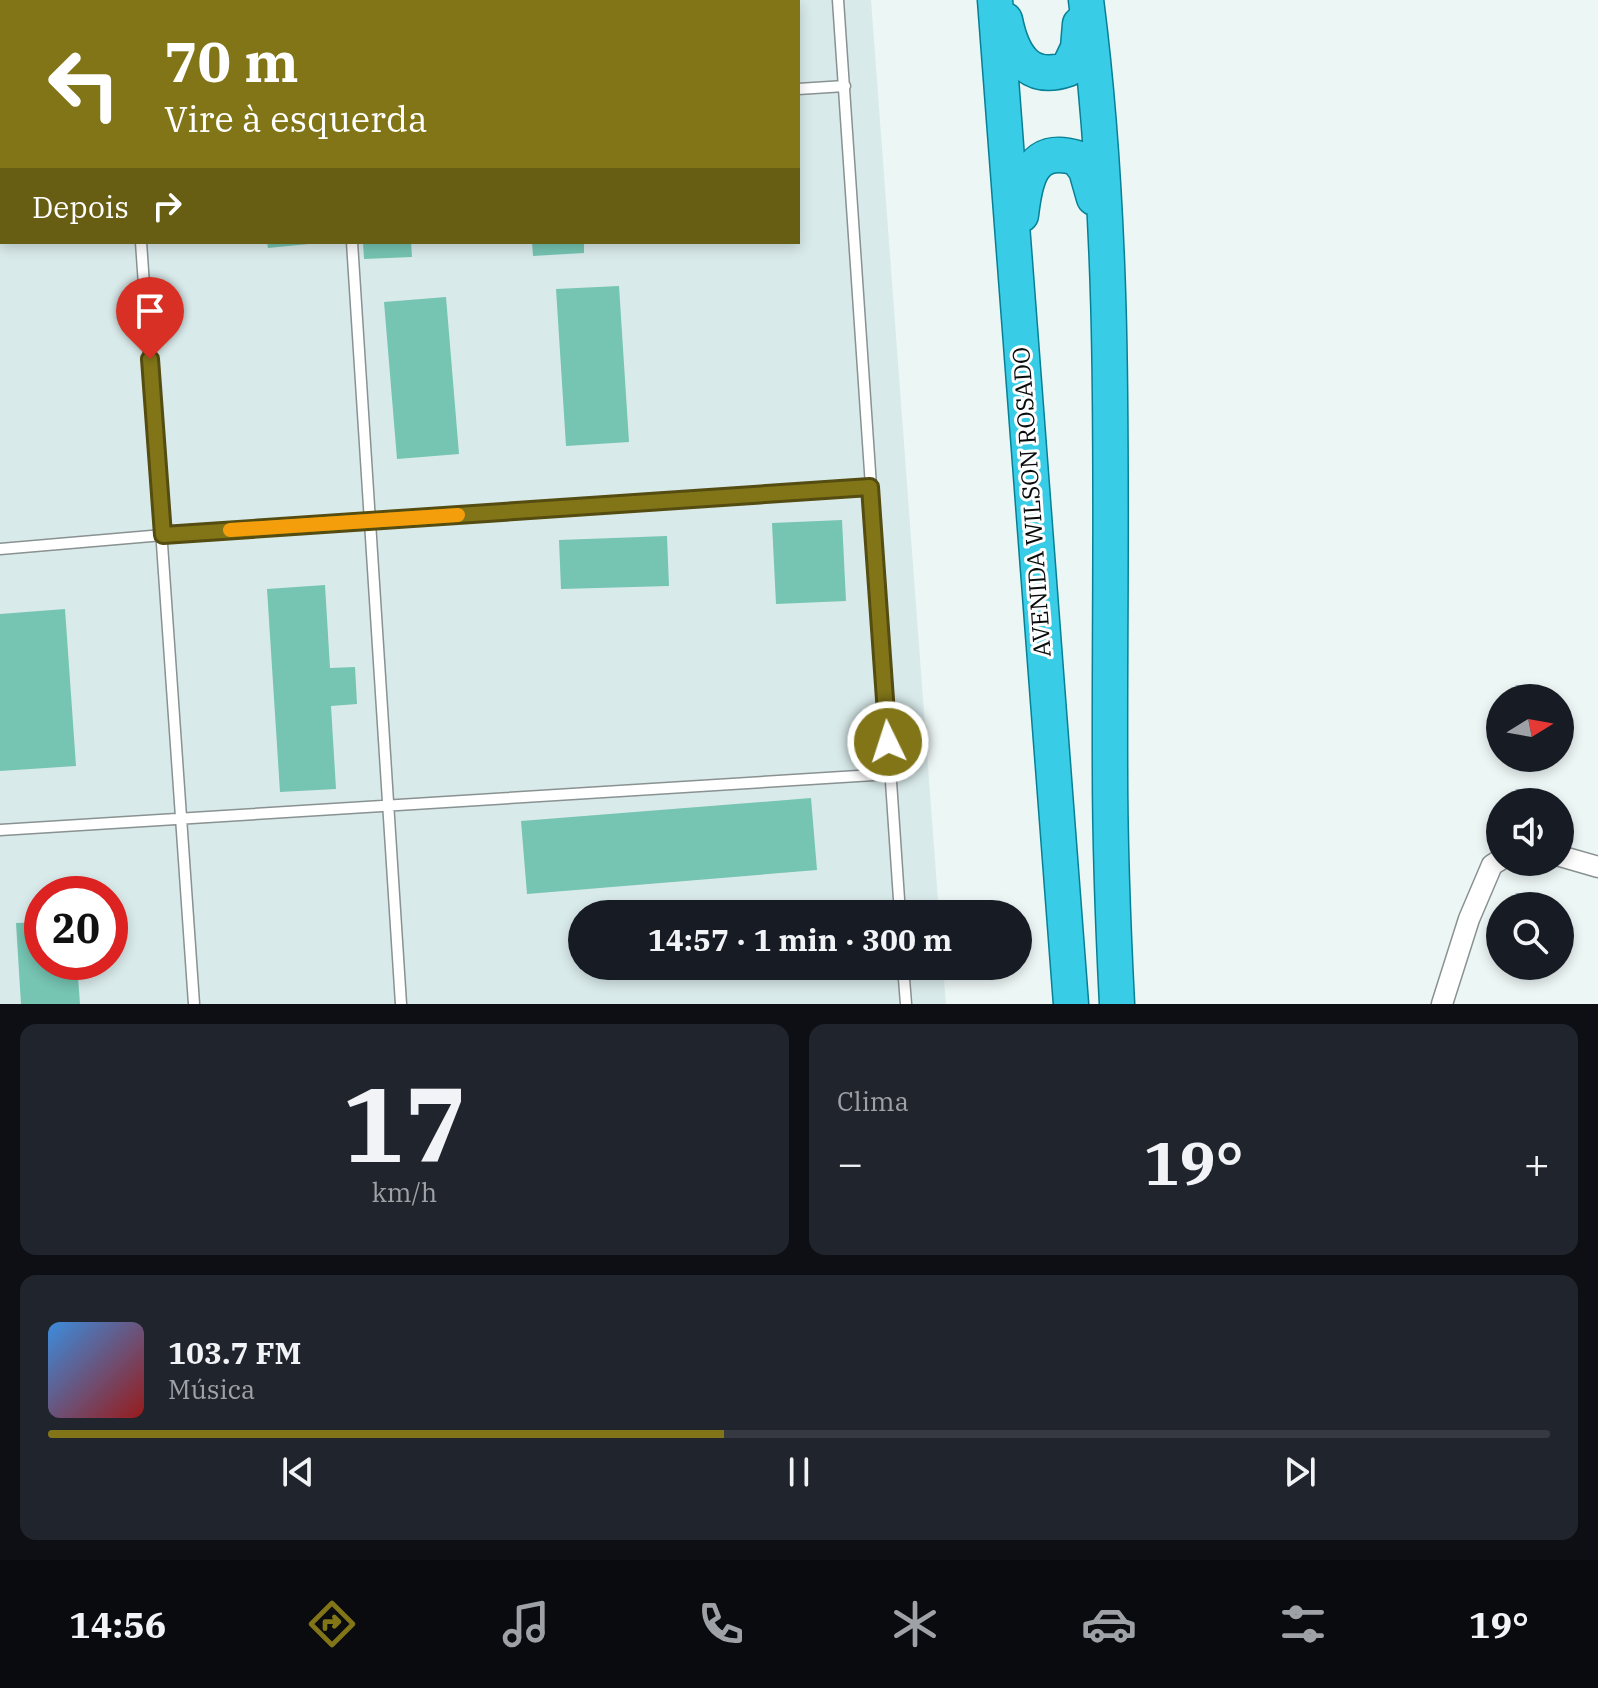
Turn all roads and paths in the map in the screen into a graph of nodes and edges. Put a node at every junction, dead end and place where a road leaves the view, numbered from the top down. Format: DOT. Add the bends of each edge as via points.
graph roads {
  1 [pos="838,0"];
  2 [pos="998,0"];
  3 [pos="1080,0"];
  4 [pos="1086,0"];
  5 [pos="845,86"];
  6 [pos="800,89"];
  7 [pos="141,244"];
  8 [pos="352,244"];
  9 [pos="1014,267"];
  10 [pos="1108,269"];
  11 [pos="870,487"];
  12 [pos="369,521"];
  13 [pos="163,535"];
  14 [pos="0,549"];
  15 [pos="890,774"];
  16 [pos="387,804"];
  17 [pos="182,818"];
  18 [pos="0,830"];
  19 [pos="1574,860"];
  20 [pos="1598,867"];
  21 [pos="1487,876"];
  22 [pos="899,900"];
  23 [pos="904,980"];
  24 [pos="194,1004"];
  25 [pos="401,1004"];
  26 [pos="906,1004"];
  27 [pos="1071,1004"];
  28 [pos="1117,1004"];
  29 [pos="1442,1004"];
  1 -- 5 [label="lane"];
  2 -- 3 [label="highway" via="1018,57 1040,73 1054,74 1068,69 1078,48"];
  2 -- 9 [label="highway, AVENIDA WILSON ROSADO"];
  4 -- 10 [label="highway"];
  5 -- 6 [label="lane"];
  5 -- 11 [label="lane"];
  7 -- 13 [label="lane"];
  8 -- 12 [label="lane"];
  9 -- 10 [label="highway" via="1032,166 1068,155 1086,170"];
  9 -- 27 [label="highway, AVENIDA WILSON ROSADO"];
  10 -- 28 [label="highway" via="1110,769"];
  11 -- 12 [label="lane"];
  11 -- 15 [label="lane"];
  12 -- 13 [label="lane"];
  12 -- 16 [label="lane"];
  13 -- 14 [label="lane"];
  13 -- 17 [label="lane"];
  15 -- 16 [label="lane"];
  15 -- 22 [label="lane"];
  16 -- 17 [label="lane"];
  16 -- 25 [label="lane"];
  17 -- 18 [label="lane"];
  17 -- 24 [label="lane"];
  19 -- 20 [label="street"];
  21 -- 29 [label="street"];
  23 -- 26 [label="lane"];
}
